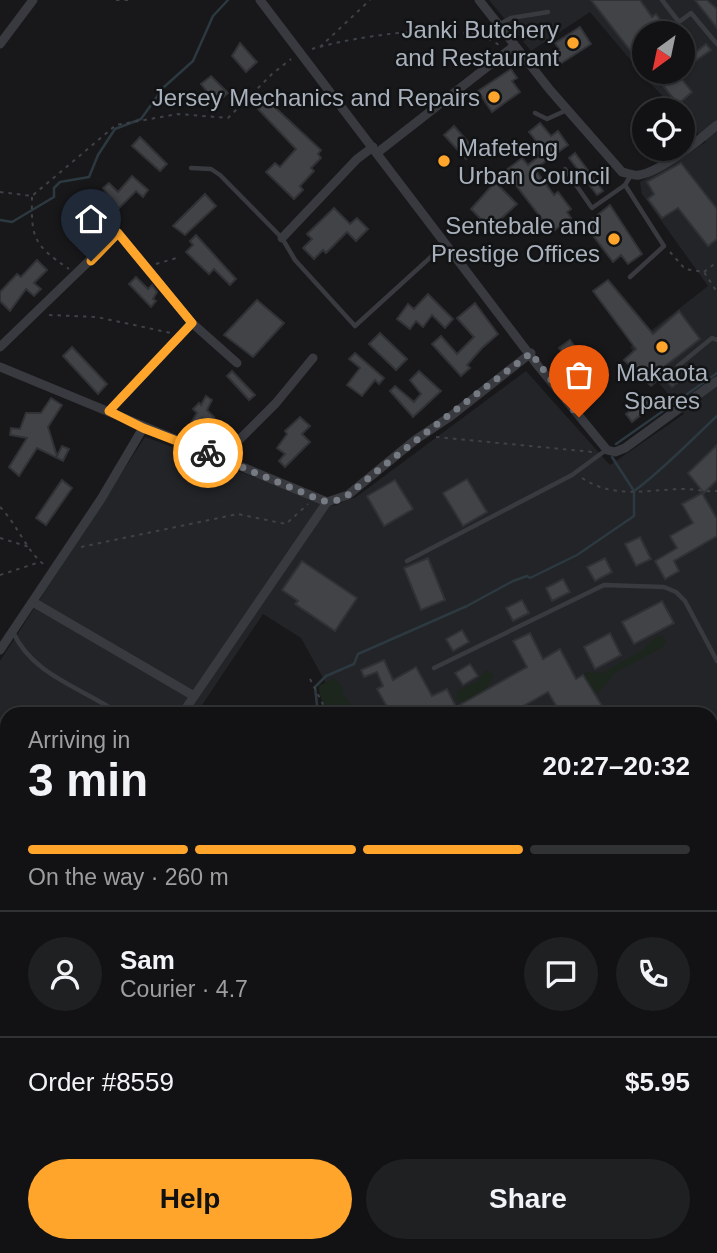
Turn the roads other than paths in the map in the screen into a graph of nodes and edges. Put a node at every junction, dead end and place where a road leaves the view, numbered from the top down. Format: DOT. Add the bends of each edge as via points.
graph roads {
  1 [pos="33,0"];
  2 [pos="260,0"];
  3 [pos="479,0"];
  4 [pos="662,0"];
  5 [pos="548,12"];
  6 [pos="499,24"];
  7 [pos="0,44"];
  8 [pos="717,44"];
  9 [pos="510,49"];
  10 [pos="568,110"];
  11 [pos="535,113"];
  12 [pos="717,125"];
  13 [pos="375,150"];
  14 [pos="191,168"];
  15 [pos="565,169"];
  16 [pos="631,174"];
  17 [pos="625,185"];
  18 [pos="282,238"];
  19 [pos="446,243"];
  20 [pos="630,277"];
  21 [pos="192,323"];
  22 [pos="717,340"];
  23 [pos="0,347"];
  24 [pos="531,353"];
  25 [pos="313,358"];
  26 [pos="237,363"];
  27 [pos="678,366"];
  28 [pos="0,367"];
  29 [pos="717,381"];
  30 [pos="109,411"];
  31 [pos="143,428"];
  32 [pos="607,450"];
  33 [pos="221,458"];
  34 [pos="325,501"];
  35 [pos="407,561"];
  36 [pos="33,602"];
  37 [pos="12,631"];
  38 [pos="0,650"];
  39 [pos="717,661"];
  40 [pos="434,668"];
  41 [pos="194,696"];
  42 [pos="108,707"];
  43 [pos="187,707"];
  1 -- 7 [label="street"];
  2 -- 13 [label="street"];
  3 -- 6 [label="street"];
  4 -- 8 [label="lane" via="678,22 691,13"];
  5 -- 6 [label="lane"];
  6 -- 9 [label="street"];
  9 -- 10 [label="street"];
  9 -- 13 [label="street"];
  10 -- 11 [label="lane" via="547,118"];
  10 -- 16 [label="street" via="612,164"];
  12 -- 16 [label="street" via="650,170"];
  13 -- 18 [label="street" via="357,159"];
  13 -- 19 [label="street"];
  14 -- 18 [label="lane" via="211,169 220,175"];
  15 -- 17 [label="lane" via="592,208"];
  16 -- 17 [label="lane"];
  17 -- 20 [label="lane" via="664,246"];
  18 -- 19 [label="lane" via="295,260 355,326"];
  19 -- 24 [label="street"];
  21 -- 23 [label="street" via="118,233"];
  21 -- 26 [label="street"];
  21 -- 30 [label="street"];
  22 -- 27 [label="lane" via="712,338"];
  24 -- 32 [label="street"];
  24 -- 34 [label="street" via="348,495"];
  25 -- 33 [label="street"];
  28 -- 30 [label="street"];
  29 -- 32 [label="street" via="625,448"];
  30 -- 31 [label="street"];
  31 -- 33 [label="street"];
  31 -- 36 [label="street"];
  32 -- 35 [label="lane" via="576,473"];
  33 -- 34 [label="street"];
  34 -- 41 [label="street"];
  36 -- 37 [label="street"];
  36 -- 41 [label="street"];
  37 -- 38 [label="street"];
  37 -- 42 [label="lane" via="20,647 48,673"];
  39 -- 40 [label="lane" via="676,592 664,587 604,585"];
  41 -- 43 [label="street"];
}
